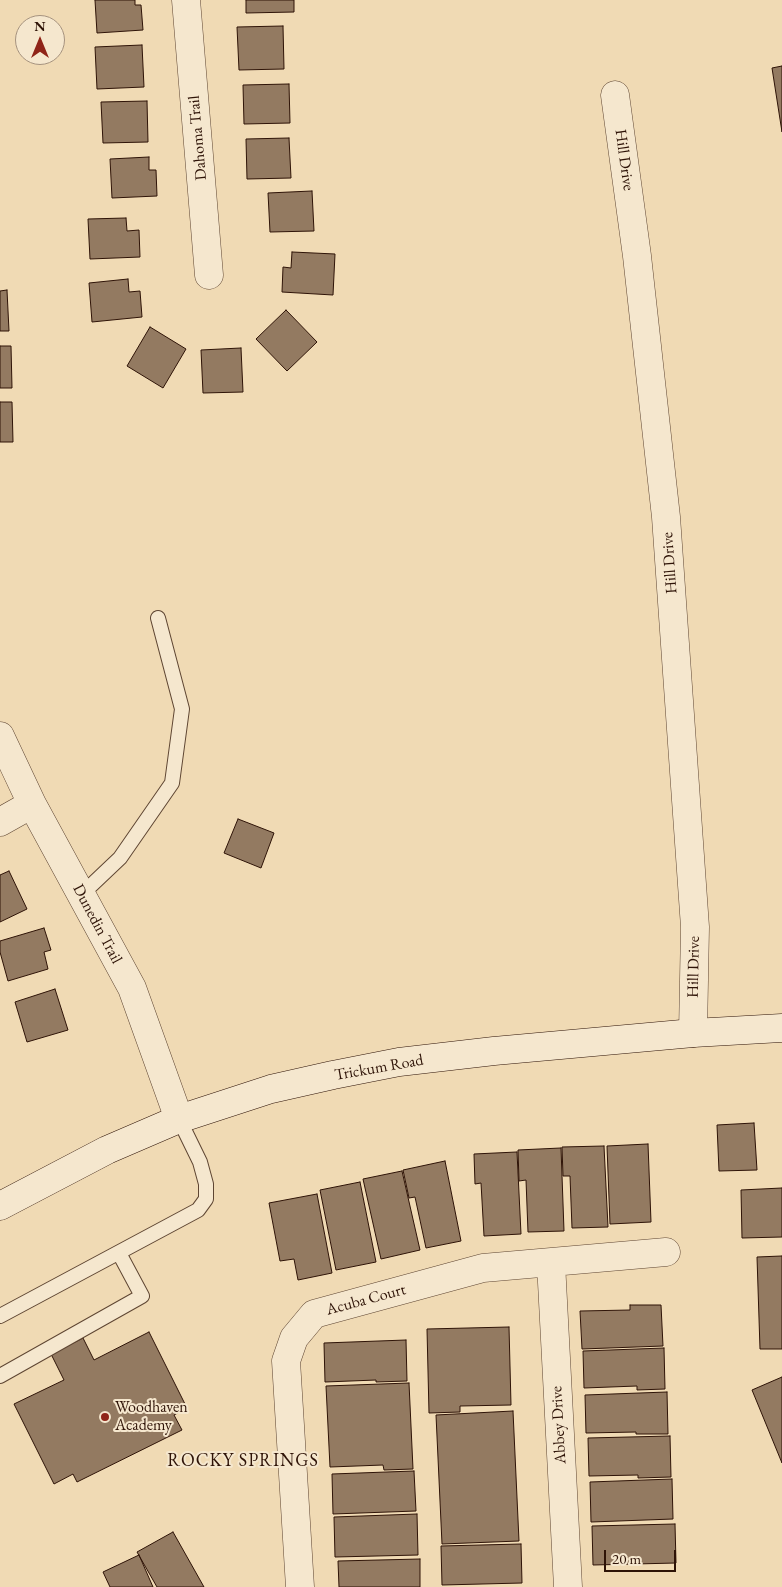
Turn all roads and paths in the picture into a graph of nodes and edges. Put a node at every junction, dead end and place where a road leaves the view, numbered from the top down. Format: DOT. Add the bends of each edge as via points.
graph roads {
  1 [pos="186,0"];
  2 [pos="615,95"];
  3 [pos="209,275"];
  4 [pos="158,618"];
  5 [pos="0,736"];
  6 [pos="32,804"];
  7 [pos="0,822"];
  8 [pos="81,895"];
  9 [pos="782,1028"];
  10 [pos="693,1033"];
  11 [pos="179,1119"];
  12 [pos="0,1206"];
  13 [pos="666,1252"];
  14 [pos="119,1253"];
  15 [pos="551,1263"];
  16 [pos="0,1316"];
  17 [pos="0,1376"];
  18 [pos="300,1587"];
  19 [pos="568,1587"];
  1 -- 3 [label="street, Dahoma Trail"];
  2 -- 10 [label="street, Hill Drive" via="666,517 695,926"];
  4 -- 8 [label="lane" via="182,710 172,783 120,858"];
  5 -- 6 [label="street, Dunedin Trail"];
  6 -- 7 [label="street"];
  6 -- 8 [label="street, Dunedin Trail"];
  8 -- 11 [label="street, Dunedin Trail" via="132,988"];
  9 -- 10 [label="street, Trickum Road"];
  10 -- 11 [label="street, Trickum Road" via="399,1062 271,1090"];
  11 -- 12 [label="street, Trickum Road" via="107,1150"];
  11 -- 14 [label="lane" via="200,1162 206,1199 198,1210"];
  13 -- 15 [label="street, Acuba Court"];
  14 -- 16 [label="lane"];
  14 -- 17 [label="lane" via="142,1296"];
  15 -- 18 [label="street, Acuba Court" via="483,1268 314,1314 294,1338 286,1361"];
  15 -- 19 [label="street, Abbey Drive"];
}
